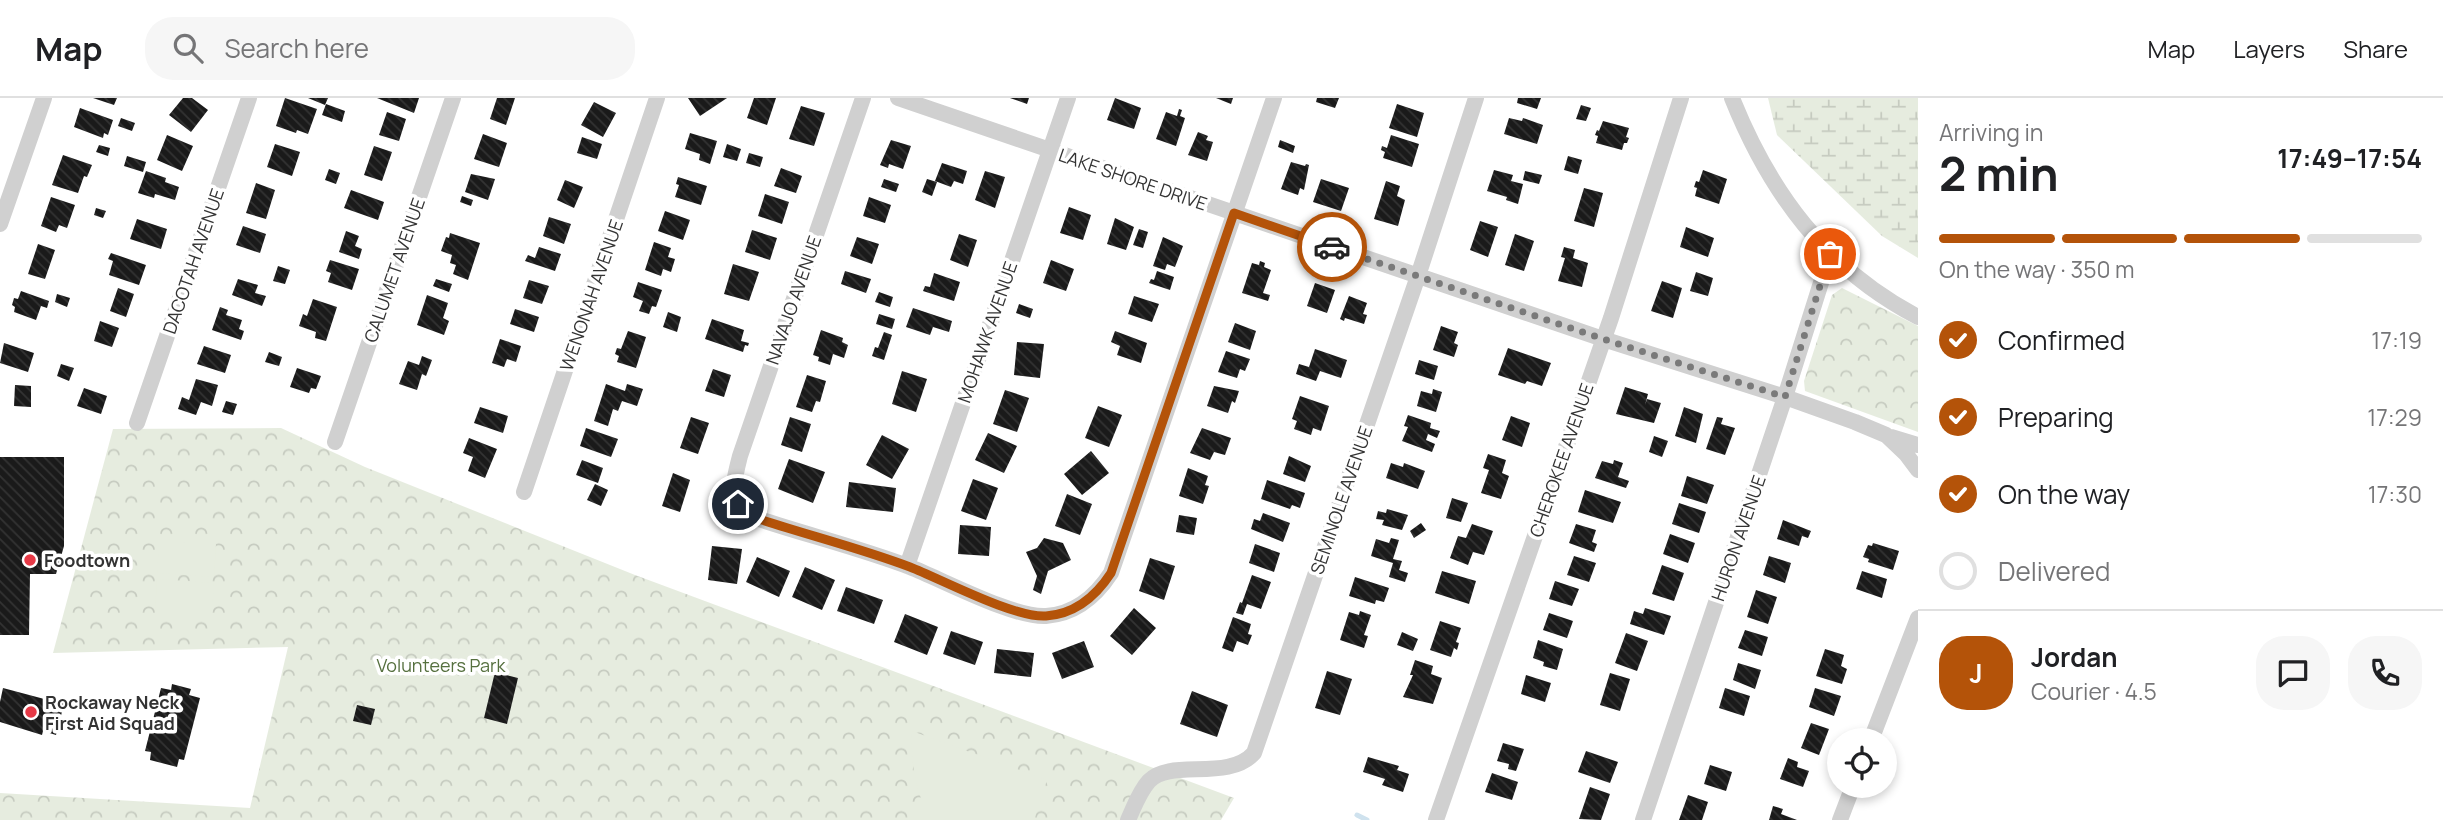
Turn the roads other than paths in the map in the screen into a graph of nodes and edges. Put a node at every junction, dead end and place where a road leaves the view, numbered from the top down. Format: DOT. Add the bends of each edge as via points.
graph roads {
  1 [pos="44,98"];
  2 [pos="249,98"];
  3 [pos="453,98"];
  4 [pos="657,98"];
  5 [pos="863,98"];
  6 [pos="898,98"];
  7 [pos="1068,98"];
  8 [pos="1274,98"];
  9 [pos="1476,98"];
  10 [pos="1681,98"];
  11 [pos="1732,98"];
  12 [pos="1051,150"];
  13 [pos="1234,213"];
  14 [pos="0,224"];
  15 [pos="1830,254"];
  16 [pos="1418,276"];
  17 [pos="1918,317"];
  18 [pos="1603,339"];
  19 [pos="1785,397"];
  20 [pos="137,423"];
  21 [pos="1886,435"];
  22 [pos="335,442"];
  23 [pos="1918,445"];
  24 [pos="1918,470"];
  25 [pos="524,492"];
  26 [pos="908,566"];
  27 [pos="1918,618"];
  28 [pos="1876,728"];
  29 [pos="1848,798"];
  30 [pos="1128,820"];
  31 [pos="1436,820"];
  32 [pos="1643,820"];
  33 [pos="1840,820"];
  1 -- 14 [label="street"];
  2 -- 20 [label="street, DACOTAH AVENUE"];
  3 -- 22 [label="street, CALUMET AVENUE"];
  4 -- 25 [label="street, WENONAH AVENUE"];
  5 -- 26 [label="street, NAVAJO AVENUE" via="733,481 738,504 756,518"];
  6 -- 12 [label="street, LAKE SHORE DRIVE"];
  7 -- 12 [label="street, MOHAWK AVENUE"];
  8 -- 13 [label="street"];
  9 -- 16 [label="street, SEMINOLE AVENUE"];
  10 -- 18 [label="street, CHEROKEE AVENUE"];
  11 -- 15 [label="street" via="1777,188"];
  12 -- 13 [label="street, LAKE SHORE DRIVE"];
  12 -- 26 [label="street, MOHAWK AVENUE"];
  13 -- 16 [label="street, LAKE SHORE DRIVE"];
  13 -- 26 [label="street" via="1111,573 1097,592 1068,611 1034,615"];
  15 -- 17 [label="street" via="1870,288"];
  15 -- 19 [label="street, HURON AVENUE"];
  16 -- 18 [label="street, LAKE SHORE DRIVE"];
  16 -- 30 [label="street, SEMINOLE AVENUE" via="1254,753 1231,767 1163,773 1151,779"];
  18 -- 19 [label="street, LAKE SHORE DRIVE"];
  18 -- 31 [label="street, CHEROKEE AVENUE"];
  19 -- 21 [label="street, LAKE SHORE DRIVE"];
  19 -- 32 [label="street, HURON AVENUE"];
  21 -- 23 [label="street, LAKE SHORE DRIVE"];
  21 -- 24 [label="street, LAKE SHORE DRIVE"];
  27 -- 28 [label="street"];
  29 -- 33 [label="street"];
}
